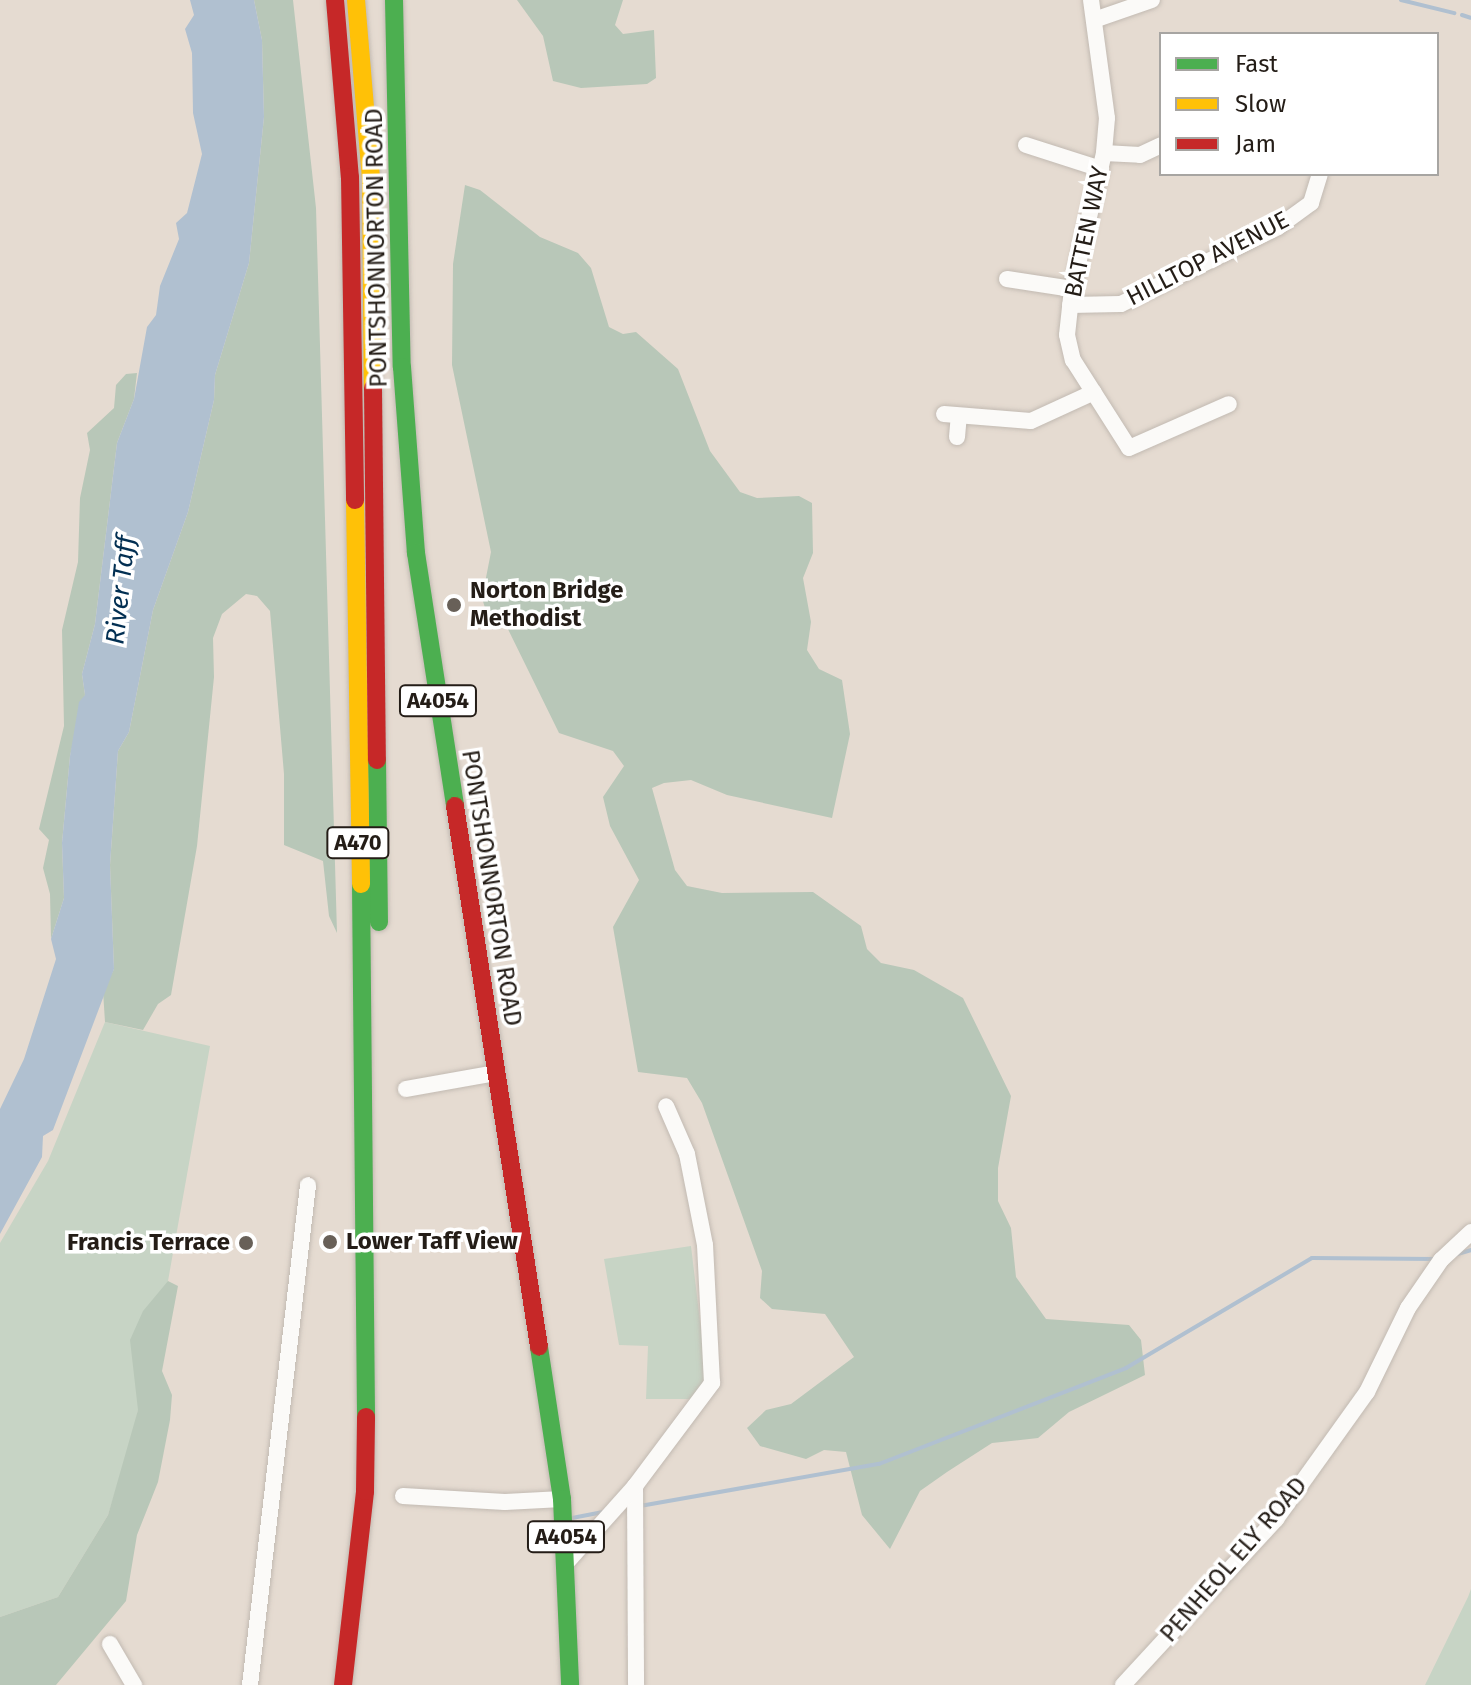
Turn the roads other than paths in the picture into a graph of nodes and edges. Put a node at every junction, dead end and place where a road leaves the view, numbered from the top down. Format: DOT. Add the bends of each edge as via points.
graph roads {
  1 [pos="335,0"];
  2 [pos="356,0"];
  3 [pos="1091,0"];
  4 [pos="1152,0"];
  5 [pos="395,4"];
  6 [pos="1097,19"];
  7 [pos="1026,145"];
  8 [pos="1159,146"];
  9 [pos="1102,161"];
  10 [pos="1319,176"];
  11 [pos="1007,279"];
  12 [pos="1071,297"];
  13 [pos="1094,392"];
  14 [pos="1229,404"];
  15 [pos="957,437"];
  16 [pos="496,1073"];
  17 [pos="406,1089"];
  18 [pos="666,1106"];
  19 [pos="308,1185"];
  20 [pos="1471,1232"];
  21 [pos="385,1302"];
  22 [pos="386,1364"];
  23 [pos="635,1486"];
  24 [pos="403,1496"];
  25 [pos="562,1499"];
  26 [pos="568,1561"];
  27 [pos="110,1644"];
  28 [pos="134,1685"];
  29 [pos="250,1685"];
  30 [pos="343,1685"];
  31 [pos="362,1685"];
  32 [pos="570,1685"];
  33 [pos="636,1685"];
  34 [pos="1123,1685"];
  1 -- 30 [label="main road, A470" via="350,177 368,1343 365,1491"];
  2 -- 21 [label="main road, A470" via="371,178 377,428"];
  3 -- 6 [label="street, BATTEN WAY"];
  4 -- 6 [label="street"];
  5 -- 16 [label="main road, PONTSHONNORTON ROAD / A4054" via="402,367 416,553"];
  6 -- 9 [label="street, BATTEN WAY" via="1107,118"];
  7 -- 9 [label="street"];
  8 -- 9 [label="street"];
  9 -- 12 [label="street, BATTEN WAY"];
  10 -- 12 [label="street, HILLTOP AVENUE" via="1311,203 1278,227 1121,304"];
  11 -- 12 [label="street, HILLTOP AVENUE"];
  12 -- 13 [label="street, BATTEN WAY" via="1069,347"];
  13 -- 14 [label="street, BATTEN WAY" via="1129,448"];
  13 -- 15 [label="street" via="1031,421 951,415"];
  16 -- 17 [label="street"];
  16 -- 25 [label="main road, PONTSHONNORTON ROAD / A4054"];
  18 -- 23 [label="street" via="687,1154 705,1245 712,1383"];
  19 -- 29 [label="street"];
  20 -- 34 [label="street, PENHEOL ELY ROAD" via="1441,1260 1408,1308 1367,1392 1276,1519"];
  22 -- 31 [label="main road" via="384,1489"];
  23 -- 26 [label="street"];
  23 -- 33 [label="street"];
  24 -- 25 [label="street" via="505,1502"];
  25 -- 26 [label="main road, A4054"];
  26 -- 32 [label="main road, A4054"];
  27 -- 28 [label="street"];
}
